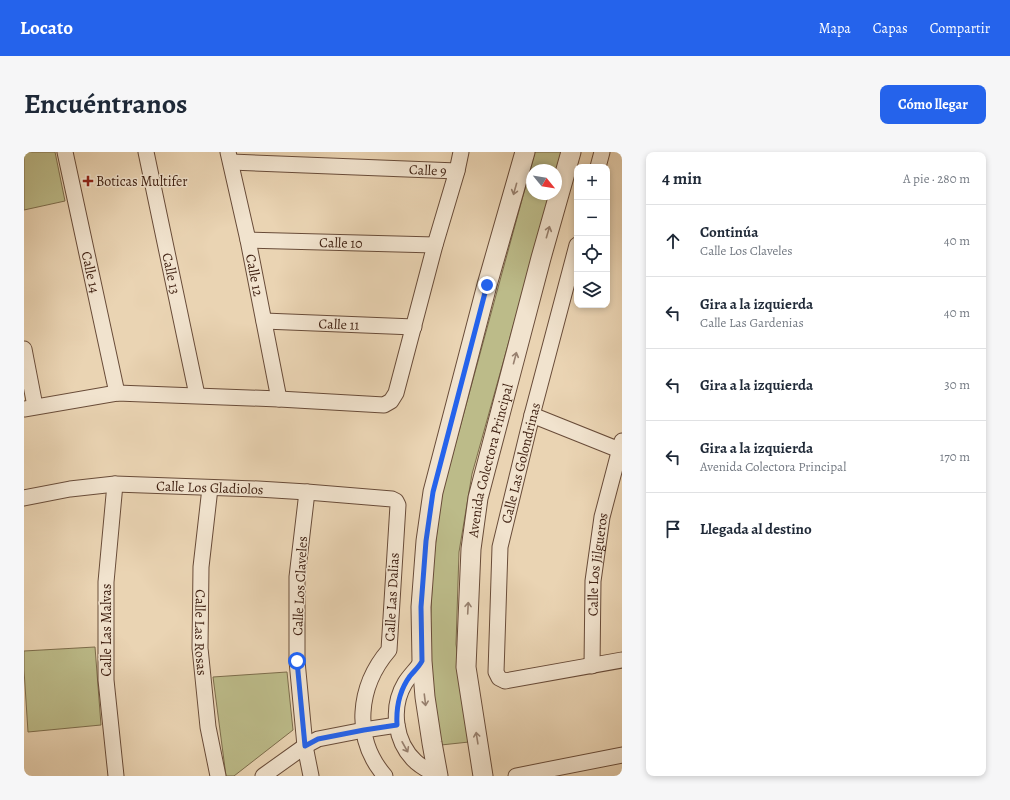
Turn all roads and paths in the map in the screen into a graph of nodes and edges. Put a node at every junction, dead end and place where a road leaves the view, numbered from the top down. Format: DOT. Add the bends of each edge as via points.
graph roads {
  1 [pos="65,152"];
  2 [pos="146,152"];
  3 [pos="461,152"];
  4 [pos="526,152"];
  5 [pos="572,152"];
  6 [pos="602,152"];
  7 [pos="230,157"];
  8 [pos="599,164"];
  9 [pos="456,171"];
  10 [pos="248,240"];
  11 [pos="435,245"];
  12 [pos="574,256"];
  13 [pos="264,321"];
  14 [pos="414,327"];
  15 [pos="24,349"];
  16 [pos="117,393"];
  17 [pos="197,395"];
  18 [pos="279,399"];
  19 [pos="30,407"];
  20 [pos="532,415"];
  21 [pos="621,448"];
  22 [pos="115,484"];
  23 [pos="210,488"];
  24 [pos="307,492"];
  25 [pos="24,498"];
  26 [pos="396,501"];
  27 [pos="622,660"];
  28 [pos="422,661"];
  29 [pos="592,666"];
  30 [pos="397,725"];
  31 [pos="364,730"];
  32 [pos="305,746"];
  33 [pos="622,755"];
  34 [pos="558,772"];
  35 [pos="116,776"];
  36 [pos="218,776"];
  37 [pos="263,776"];
  38 [pos="311,776"];
  39 [pos="385,776"];
  40 [pos="437,776"];
  41 [pos="483,776"];
  42 [pos="516,776"];
  1 -- 16 [label="street, Calle 14"];
  2 -- 17 [label="street, Calle 13"];
  3 -- 9 [label="street"];
  4 -- 28 [label="street, one-way" via="487,285 433,492 421,607"];
  41 -- 5 [label="street, Avenida Colectora Principal, one-way" via="466,667 471,549 478,498 541,258"];
  6 -- 8 [label="street"];
  7 -- 9 [label="street, Calle 9"];
  7 -- 10 [label="street, Calle 12"];
  9 -- 11 [label="street"];
  10 -- 11 [label="street, Calle 10"];
  10 -- 13 [label="street, Calle 12"];
  11 -- 14 [label="street"];
  12 -- 20 [label="street, Calle Las Golondrinas"];
  13 -- 14 [label="street, Calle 11"];
  13 -- 18 [label="street, Calle 12"];
  14 -- 18 [label="street" via="396,393 384,405"];
  15 -- 19 [label="street"];
  16 -- 17 [label="street"];
  16 -- 19 [label="street"];
  17 -- 18 [label="street"];
  20 -- 21 [label="street"];
  20 -- 29 [label="street, Calle Las Golondrinas" via="500,547 496,672 499,678 505,681"];
  21 -- 29 [label="street, Calle Los Jilgueros" via="602,517 593,581"];
  22 -- 23 [label="street, Calle Los Gladiolos"];
  22 -- 25 [label="street, Calle Los Gladiolos"];
  22 -- 35 [label="street, Calle Las Malvas" via="106,582 106,680"];
  23 -- 24 [label="street, Calle Los Gladiolos"];
  23 -- 36 [label="street, Calle Las Rosas" via="201,567 200,648 208,727"];
  24 -- 26 [label="street, Calle Los Gladiolos"];
  24 -- 32 [label="street, Calle Los Claveles" via="297,576 297,661"];
  26 -- 31 [label="street, Calle Las Dalias" via="398,505 389,650 368,684 364,699"];
  27 -- 29 [label="street"];
  28 -- 30 [label="street" via="400,694 396,714"];
  28 -- 40 [label="street, one-way"];
  30 -- 31 [label="street"];
  30 -- 40 [label="street, one-way" via="403,745 409,754"];
  31 -- 32 [label="street" via="318,739"];
  31 -- 39 [label="street, Calle Las Dalias" via="367,745"];
  32 -- 37 [label="street"];
  32 -- 38 [label="street, Calle Los Claveles"];
  33 -- 34 [label="street"];
  34 -- 42 [label="street"];
}
